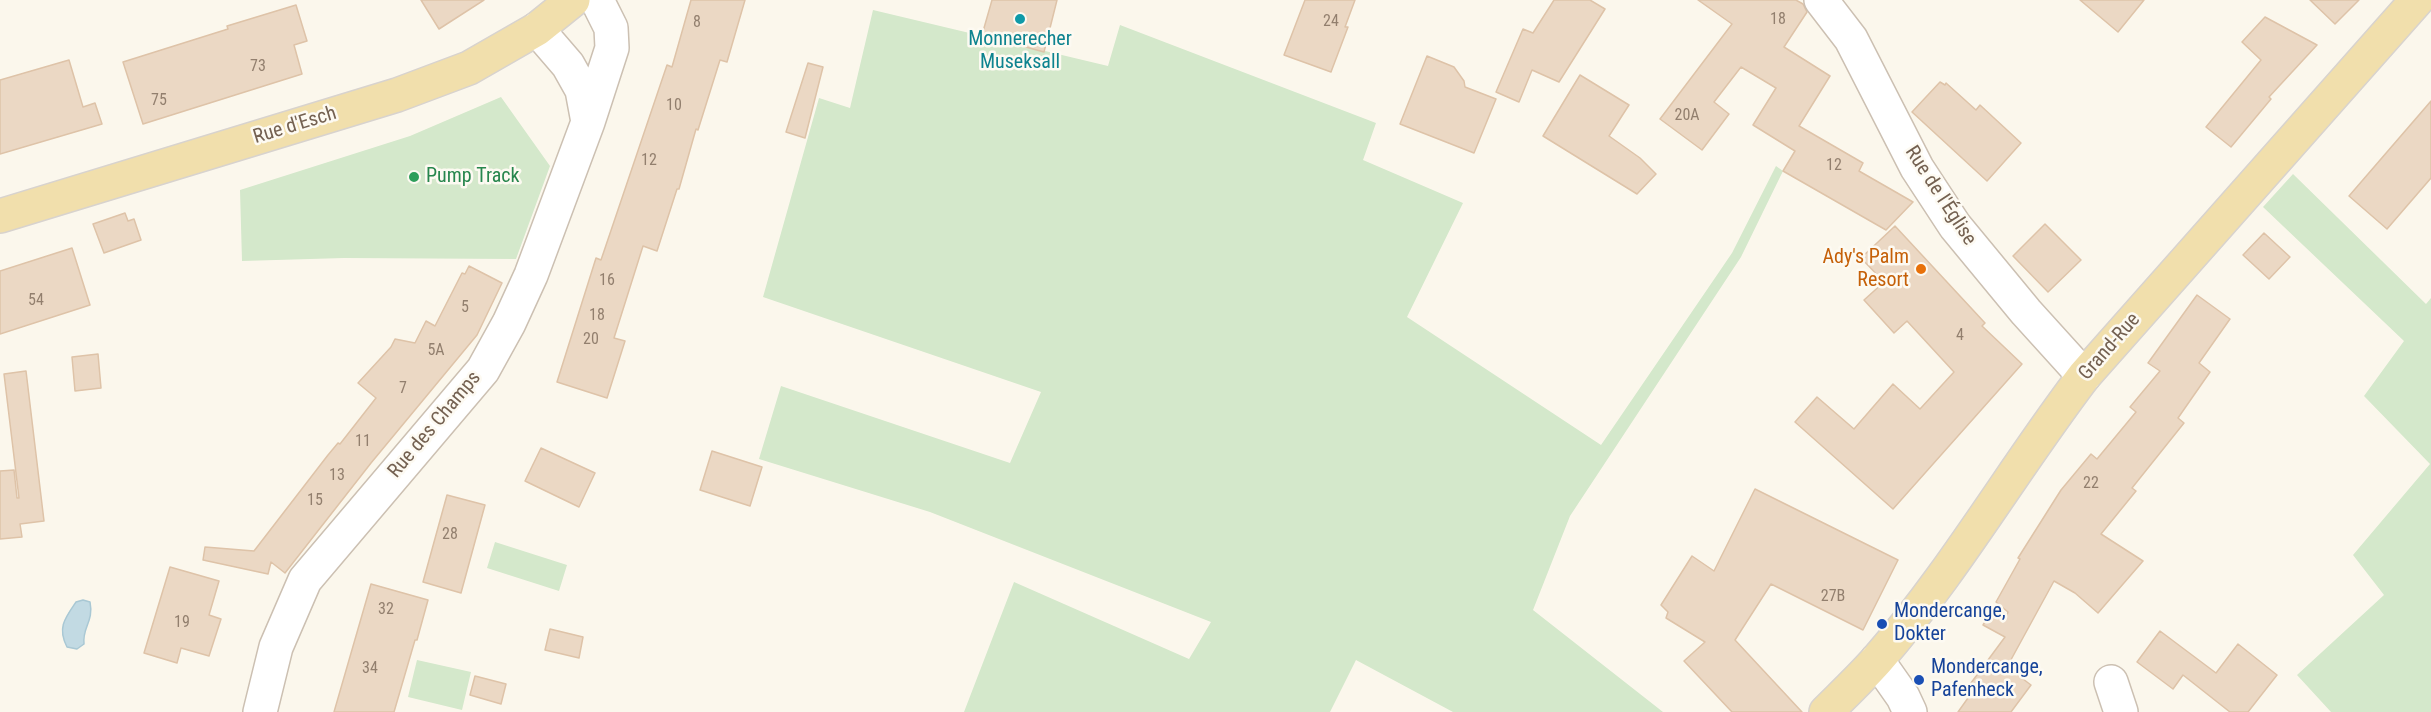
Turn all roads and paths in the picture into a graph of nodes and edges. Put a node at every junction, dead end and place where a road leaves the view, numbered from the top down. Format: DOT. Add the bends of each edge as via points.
graph roads {
  1 [pos="573,0"];
  2 [pos="597,0"];
  3 [pos="1821,0"];
  4 [pos="2417,0"];
  5 [pos="537,29"];
  6 [pos="588,122"];
  7 [pos="0,216"];
  8 [pos="2084,376"];
  9 [pos="1877,660"];
  10 [pos="260,712"];
  11 [pos="1826,712"];
  12 [pos="1910,712"];
  1 -- 5 [label="main road, Rue d'Esch"];
  2 -- 6 [label="street, Rue des Champs" via="611,28 612,48"];
  3 -- 8 [label="street, Rue de l'Église" via="1851,39 1917,168 1955,226"];
  4 -- 8 [label="main road, Grand-Rue"];
  5 -- 6 [label="street" via="568,65 582,90"];
  5 -- 7 [label="main road, Rue d'Esch" via="469,68 397,95"];
  6 -- 10 [label="street, Rue des Champs" via="531,275 483,370 305,580 276,647"];
  8 -- 9 [label="main road, Grand-Rue" via="1927,597"];
  9 -- 11 [label="main road, Grand-Rue"];
  9 -- 12 [label="street"];
}
